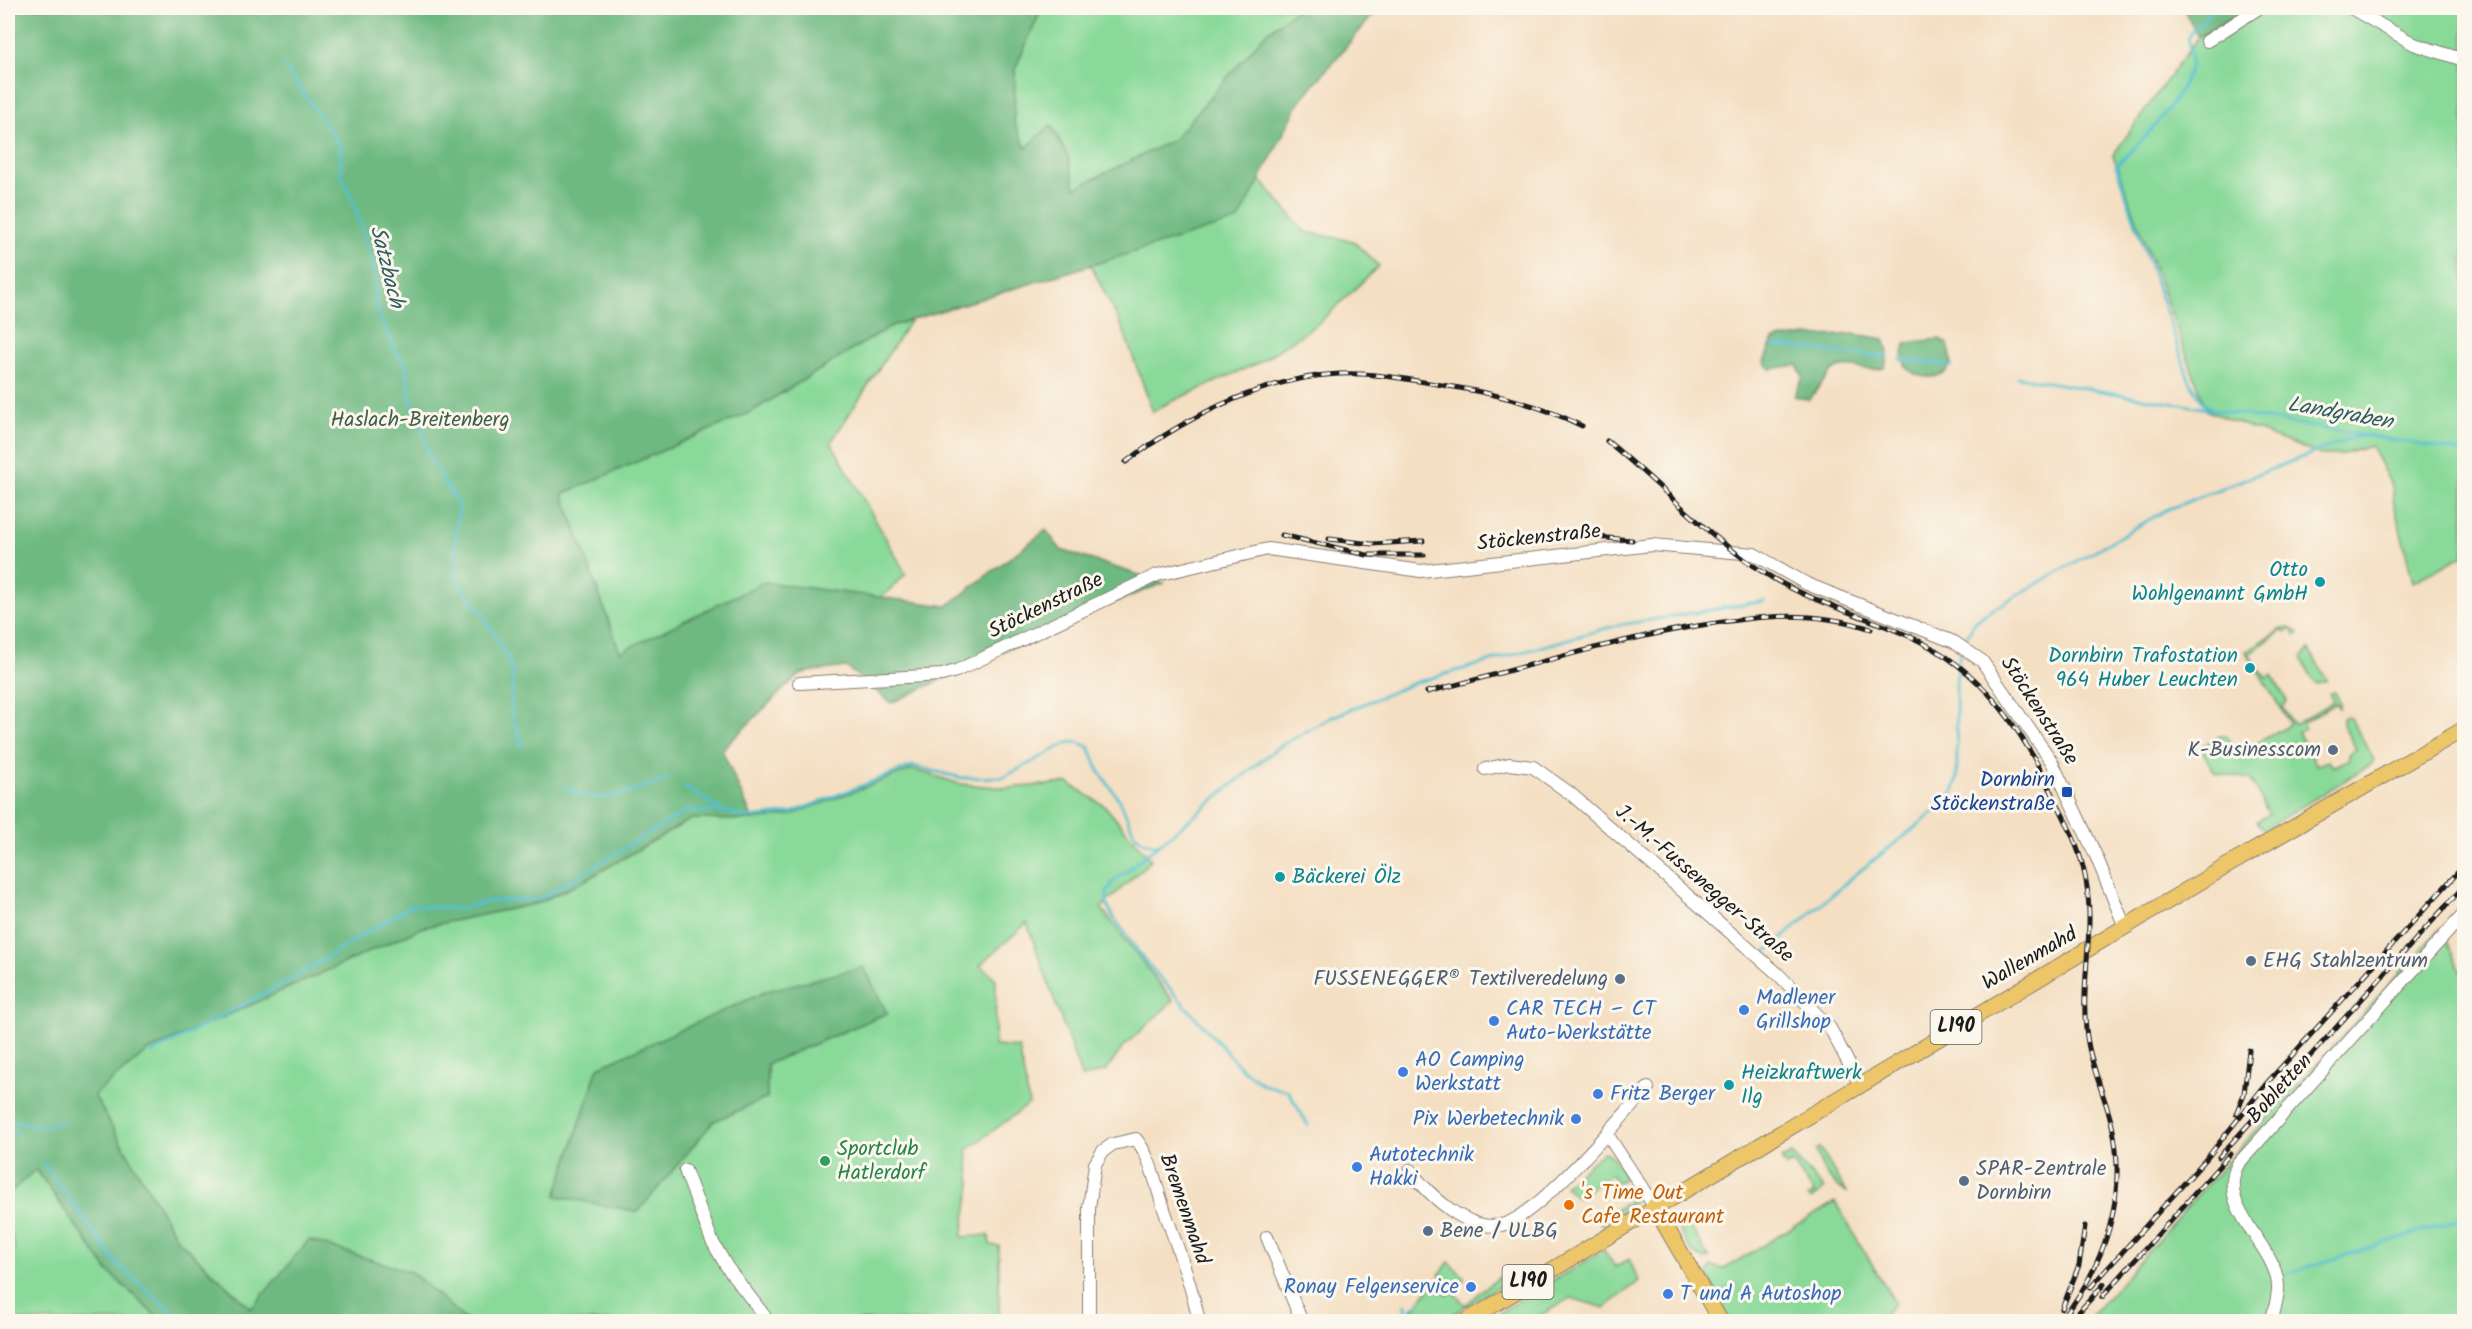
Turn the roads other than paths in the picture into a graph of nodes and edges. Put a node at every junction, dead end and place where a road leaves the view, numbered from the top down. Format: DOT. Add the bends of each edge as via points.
graph roads {
  1 [pos="2259,8"];
  2 [pos="2351,8"];
  3 [pos="2206,41"];
  4 [pos="2464,60"];
  5 [pos="799,683"];
  6 [pos="2464,729"];
  7 [pos="1485,769"];
  8 [pos="2464,914"];
  9 [pos="2125,927"];
  10 [pos="1860,1085"];
  11 [pos="1648,1088"];
  12 [pos="1607,1134"];
  13 [pos="685,1170"];
  14 [pos="1410,1170"];
  15 [pos="1654,1206"];
  16 [pos="1267,1237"];
  17 [pos="768,1322"];
  18 [pos="1089,1322"];
  19 [pos="1199,1322"];
  20 [pos="1302,1322"];
  21 [pos="1465,1322"];
  22 [pos="1721,1322"];
  23 [pos="2271,1322"];
  1 -- 3 [label="street"];
  2 -- 4 [label="street" via="2414,44"];
  5 -- 9 [label="street, Stöckenstraße" via="942,675 1157,575 1268,549 1421,571 1652,545 1754,554 1807,584 1954,642 1982,661 2052,762"];
  6 -- 9 [label="main road, Wallenmahd / L190"];
  7 -- 10 [label="street, J.-M.-Fussenegger-Straße" via="1509,764 1533,767 1571,794 1778,974 1830,1028"];
  8 -- 23 [label="street, Bobletten" via="2233,1173 2232,1189 2237,1204 2278,1284"];
  9 -- 10 [label="main road, Wallenmahd / L190"];
  10 -- 15 [label="main road, Wallenmahd / L190"];
  11 -- 12 [label="street"];
  12 -- 14 [label="street" via="1531,1209 1498,1226 1485,1226 1457,1214"];
  12 -- 15 [label="street"];
  13 -- 17 [label="street" via="712,1241"];
  15 -- 21 [label="main road, Wallenmahd / L190"];
  15 -- 22 [label="main road"];
  16 -- 20 [label="street"];
  18 -- 19 [label="street, Bremenmahd" via="1089,1208 1095,1164 1113,1144 1136,1139 1143,1148"];
}
